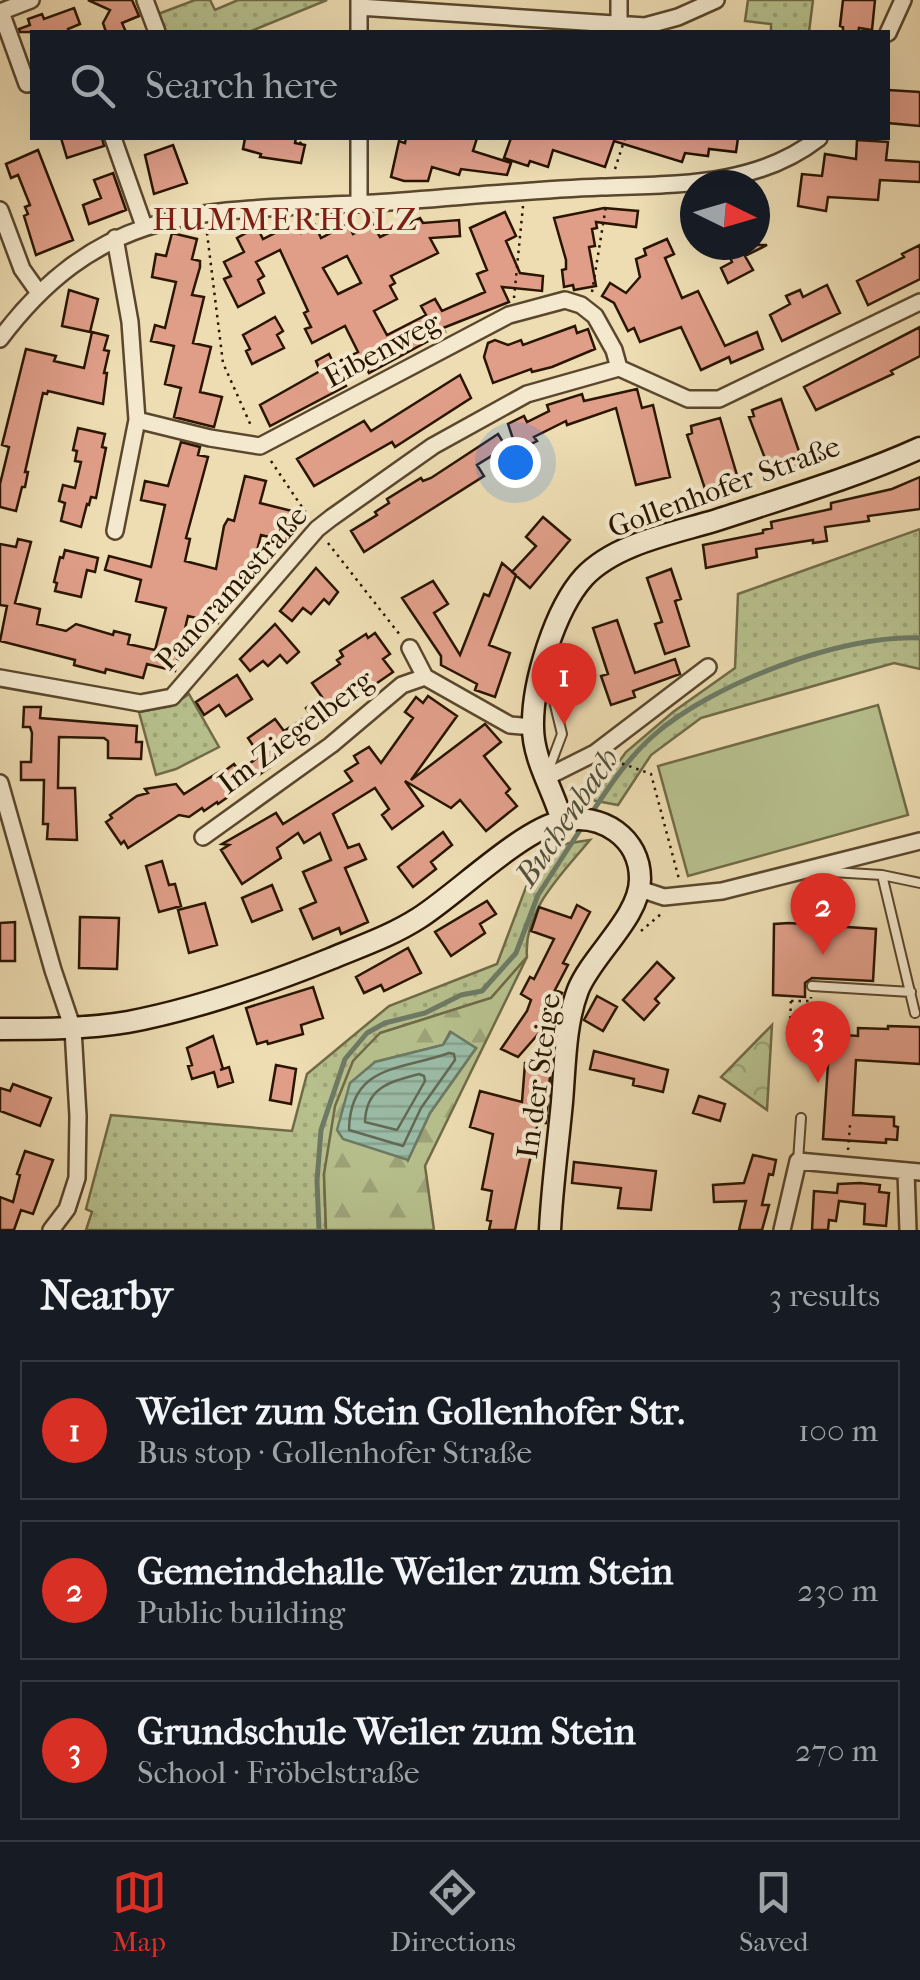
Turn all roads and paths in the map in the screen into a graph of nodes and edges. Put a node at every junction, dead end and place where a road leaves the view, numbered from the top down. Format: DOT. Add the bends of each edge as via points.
graph roads {
  1 [pos="31,0"];
  2 [pos="145,0"];
  3 [pos="619,0"];
  4 [pos="716,0"];
  5 [pos="903,0"];
  6 [pos="359,3"];
  7 [pos="0,12"];
  8 [pos="619,26"];
  9 [pos="156,30"];
  10 [pos="359,30"];
  11 [pos="889,30"];
  12 [pos="27,84"];
  13 [pos="114,140"];
  14 [pos="301,140"];
  15 [pos="359,140"];
  16 [pos="625,140"];
  17 [pos="815,140"];
  18 [pos="300,144"];
  19 [pos="609,187"];
  20 [pos="524,192"];
  21 [pos="359,204"];
  22 [pos="0,210"];
  23 [pos="204,212"];
  24 [pos="144,226"];
  25 [pos="115,238"];
  26 [pos="39,293"];
  27 [pos="920,302"];
  28 [pos="589,311"];
  29 [pos="512,314"];
  30 [pos="0,339"];
  31 [pos="619,368"];
  32 [pos="137,420"];
  33 [pos="260,446"];
  34 [pos="920,448"];
  35 [pos="318,529"];
  36 [pos="115,531"];
  37 [pos="410,648"];
  38 [pos="545,659"];
  39 [pos="708,668"];
  40 [pos="425,677"];
  41 [pos="0,678"];
  42 [pos="532,727"];
  43 [pos="606,759"];
  44 [pos="545,778"];
  45 [pos="0,783"];
  46 [pos="558,822"];
  47 [pos="202,836"];
  48 [pos="920,841"];
  49 [pos="811,870"];
  50 [pos="882,875"];
  51 [pos="920,884"];
  52 [pos="684,885"];
  53 [pos="640,889"];
  54 [pos="666,912"];
  55 [pos="640,933"];
  56 [pos="812,986"];
  57 [pos="910,992"];
  58 [pos="791,998"];
  59 [pos="915,1013"];
  60 [pos="790,1026"];
  61 [pos="73,1028"];
  62 [pos="0,1029"];
  63 [pos="801,1118"];
  64 [pos="850,1126"];
  65 [pos="798,1161"];
  66 [pos="846,1166"];
  67 [pos="913,1172"];
  68 [pos="52,1230"];
  69 [pos="550,1230"];
  70 [pos="782,1230"];
  71 [pos="908,1230"];
  1 -- 7 [label="street"];
  2 -- 9 [label="street"];
  3 -- 8 [label="street"];
  4 -- 8 [label="street" via="645,26"];
  5 -- 11 [label="street"];
  6 -- 8 [label="street"];
  6 -- 10 [label="street"];
  7 -- 12 [label="street"];
  13 -- 24 [label="street"];
  14 -- 18 [label="path"];
  15 -- 21 [label="street"];
  16 -- 19 [label="path"];
  17 -- 19 [label="street" via="778,163 719,180"];
  19 -- 20 [label="street"];
  19 -- 28 [label="path"];
  20 -- 21 [label="street"];
  20 -- 29 [label="path"];
  21 -- 23 [label="street"];
  22 -- 26 [label="street"];
  23 -- 24 [label="street"];
  23 -- 33 [label="path" via="223,362"];
  24 -- 25 [label="street"];
  25 -- 26 [label="street"];
  25 -- 32 [label="street"];
  26 -- 30 [label="street"];
  27 -- 31 [label="street" via="719,399 688,399"];
  28 -- 29 [label="street, Eibenweg" via="564,300"];
  28 -- 31 [label="street"];
  29 -- 33 [label="street, Eibenweg"];
  31 -- 35 [label="street, Panoramastraße" via="528,394 480,419"];
  32 -- 33 [label="street"];
  32 -- 36 [label="street"];
  33 -- 35 [label="path"];
  34 -- 38 [label="main road, Gollenhofer Straße" via="602,562 568,599"];
  35 -- 37 [label="path"];
  35 -- 41 [label="street, Panoramastraße" via="172,696 140,703"];
  37 -- 40 [label="street"];
  38 -- 42 [label="main road, Gollenhofer Straße"];
  38 -- 44 [label="lane" via="562,734"];
  39 -- 44 [label="street" via="595,754"];
  40 -- 42 [label="street" via="510,725"];
  40 -- 47 [label="street, Im Ziegelberg" via="402,685 332,745"];
  42 -- 44 [label="main road, Gollenhofer Straße"];
  43 -- 52 [label="path" via="651,774"];
  44 -- 46 [label="main road, Gollenhofer Straße"];
  45 -- 61 [label="street"];
  46 -- 53 [label="main road" via="610,826 635,851"];
  46 -- 61 [label="main road" via="382,939 197,1004"];
  48 -- 49 [label="street"];
  49 -- 50 [label="lane"];
  49 -- 53 [label="street" via="703,893 664,897"];
  50 -- 51 [label="lane"];
  50 -- 57 [label="lane"];
  53 -- 69 [label="main road, In der Steige" via="578,991"];
  54 -- 55 [label="path"];
  56 -- 57 [label="lane"];
  57 -- 59 [label="lane"];
  58 -- 60 [label="path"];
  61 -- 62 [label="main road"];
  61 -- 68 [label="street" via="77,1178"];
  63 -- 65 [label="lane"];
  64 -- 66 [label="path"];
  65 -- 66 [label="street"];
  65 -- 70 [label="street"];
  66 -- 67 [label="street"];
  67 -- 71 [label="street"];
}
